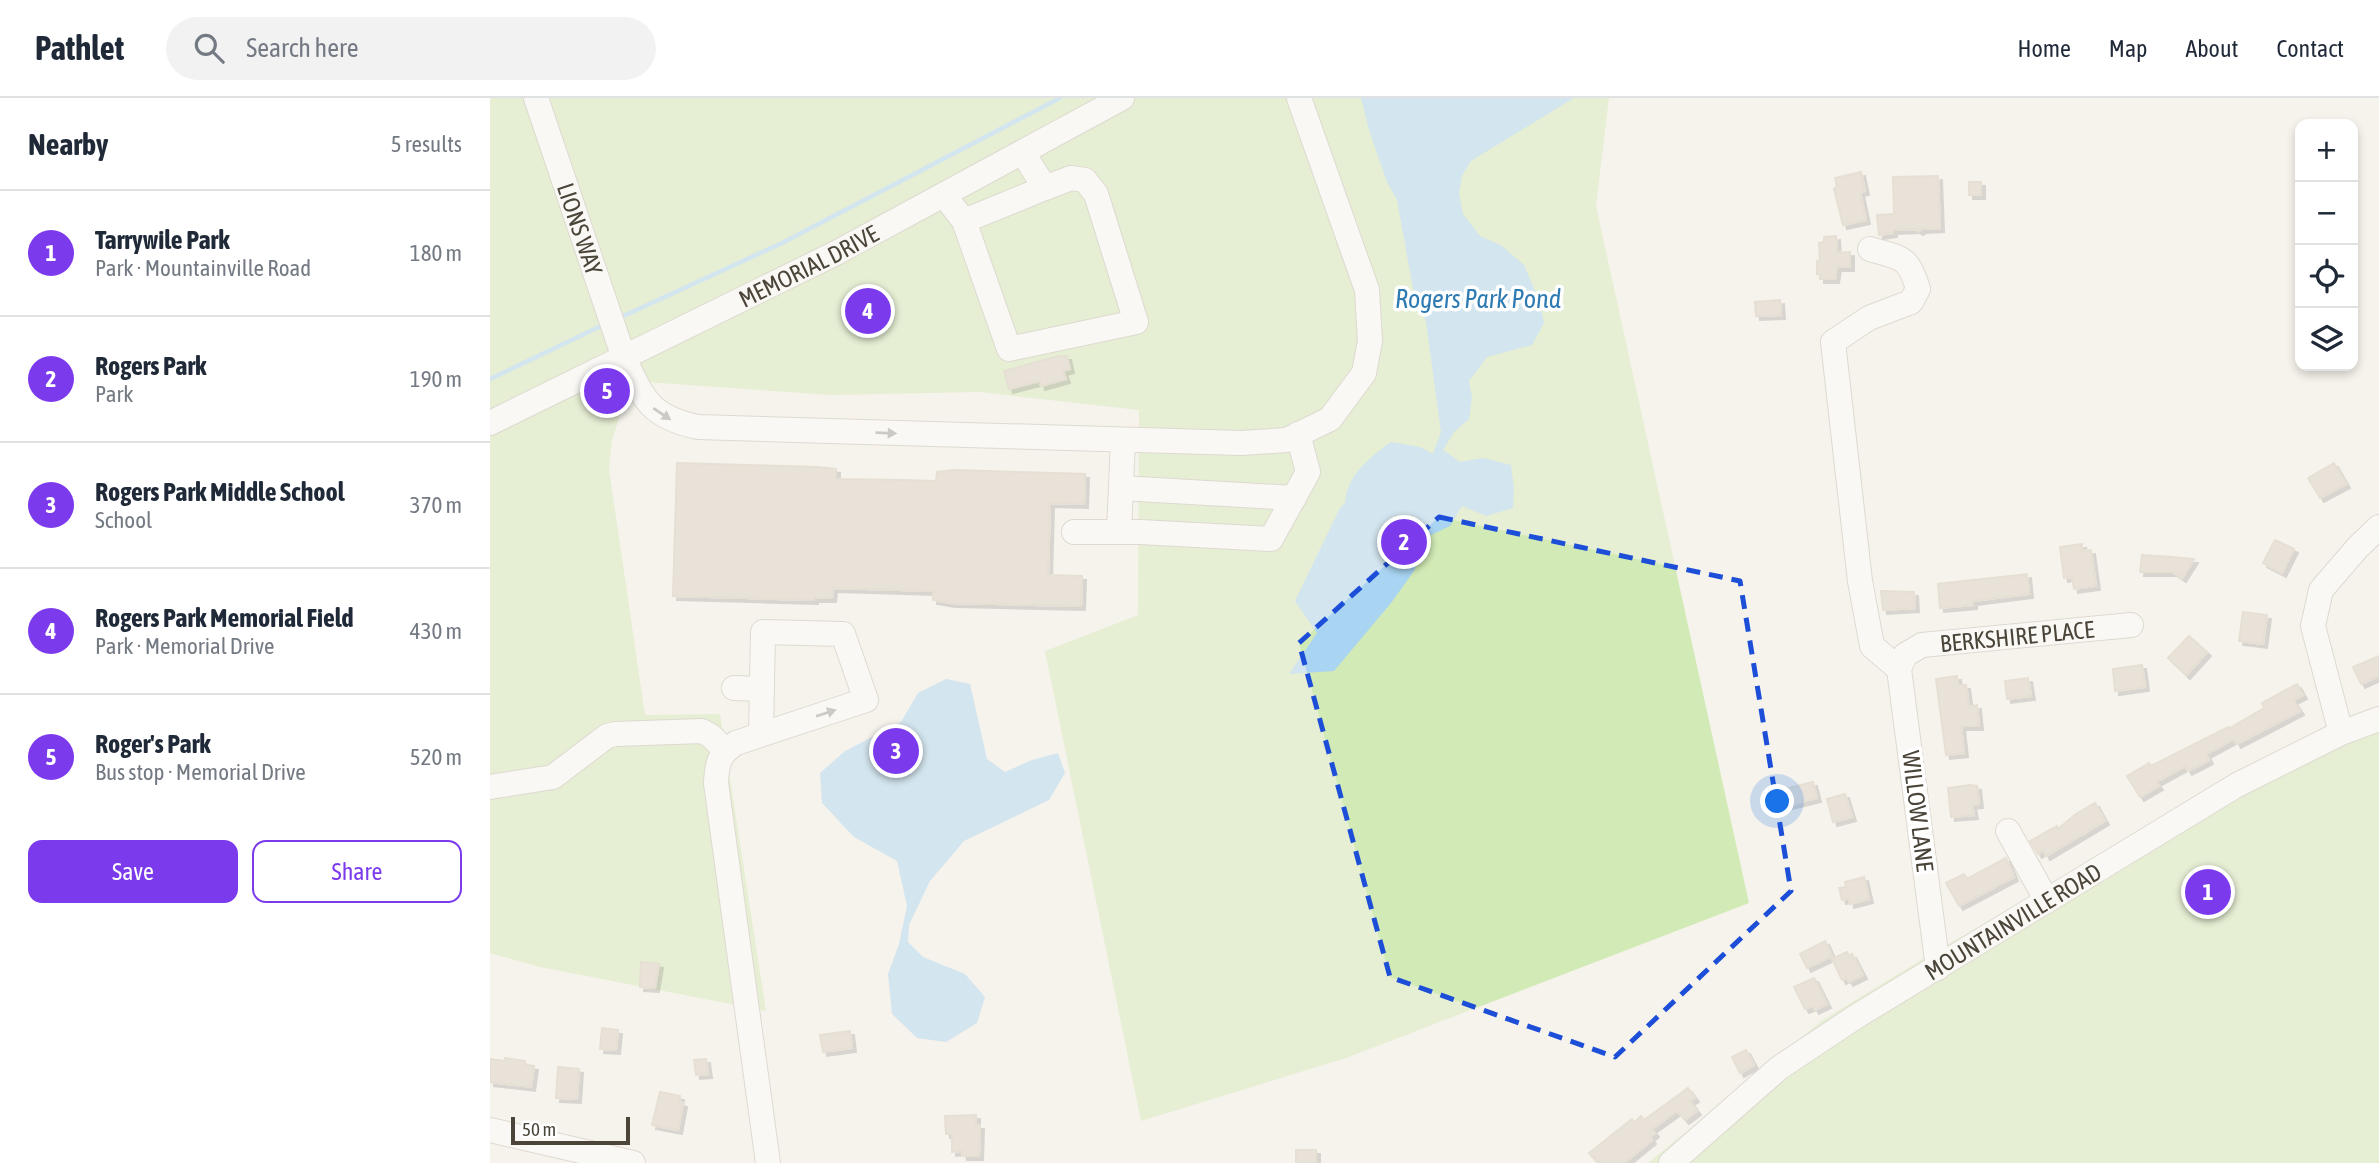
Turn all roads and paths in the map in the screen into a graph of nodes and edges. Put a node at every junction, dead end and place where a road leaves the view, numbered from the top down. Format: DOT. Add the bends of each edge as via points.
graph roads {
  1 [pos="536,98"];
  2 [pos="1122,98"];
  3 [pos="1299,98"];
  4 [pos="1023,153"];
  5 [pos="1045,188"];
  6 [pos="944,195"];
  7 [pos="964,221"];
  8 [pos="1870,249"];
  9 [pos="624,358"];
  10 [pos="490,423"];
  11 [pos="1298,435"];
  12 [pos="1123,440"];
  13 [pos="1121,488"];
  14 [pos="1294,498"];
  15 [pos="2379,527"];
  16 [pos="1074,532"];
  17 [pos="1119,532"];
  18 [pos="2131,625"];
  19 [pos="1902,662"];
  20 [pos="734,688"];
  21 [pos="762,689"];
  22 [pos="2379,719"];
  23 [pos="761,733"];
  24 [pos="2341,733"];
  25 [pos="725,750"];
  26 [pos="490,787"];
  27 [pos="2008,831"];
  28 [pos="2047,901"];
  29 [pos="1938,968"];
  30 [pos="490,1130"];
  31 [pos="633,1163"];
  32 [pos="768,1163"];
  33 [pos="1671,1163"];
  1 -- 9 [label="street, LIONS WAY"];
  2 -- 4 [label="street, MEMORIAL DRIVE"];
  3 -- 11 [label="street, LIONS WAY" via="1367,290 1370,341 1364,373 1338,410"];
  4 -- 5 [label="street"];
  4 -- 6 [label="street, MEMORIAL DRIVE"];
  5 -- 7 [label="street"];
  5 -- 7 [label="street" via="1071,178 1085,180 1096,194 1136,322 1009,349"];
  6 -- 7 [label="street"];
  6 -- 9 [label="street, MEMORIAL DRIVE"];
  8 -- 19 [label="street" via="1901,259 1912,268 1918,289 1911,302 1869,318 1833,342 1860,581 1872,646"];
  9 -- 10 [label="street, MEMORIAL DRIVE"];
  9 -- 12 [label="street, LIONS WAY, one-way" via="639,391 655,411 677,423 698,427"];
  11 -- 12 [label="street, LIONS WAY" via="1241,443"];
  11 -- 14 [label="street" via="1308,471"];
  12 -- 13 [label="street"];
  13 -- 14 [label="street"];
  13 -- 17 [label="street"];
  14 -- 17 [label="street" via="1271,538"];
  15 -- 24 [label="street" via="2321,590 2313,626"];
  16 -- 17 [label="street"];
  18 -- 19 [label="street, BERKSHIRE PLACE" via="1922,645"];
  19 -- 29 [label="street, WILLOW LANE"];
  20 -- 21 [label="street"];
  21 -- 23 [label="street"];
  23 -- 21 [label="street, one-way" via="866,700 844,634 763,632"];
  22 -- 24 [label="street, MOUNTAINVILLE ROAD"];
  23 -- 25 [label="street"];
  24 -- 28 [label="street, MOUNTAINVILLE ROAD" via="2237,785"];
  25 -- 26 [label="street" via="702,732 615,734 553,777"];
  25 -- 32 [label="street" via="717,762 716,783"];
  27 -- 28 [label="street"];
  28 -- 29 [label="street, MOUNTAINVILLE ROAD"];
  29 -- 33 [label="street, MOUNTAINVILLE ROAD" via="1779,1068"];
  30 -- 31 [label="street"];
}
